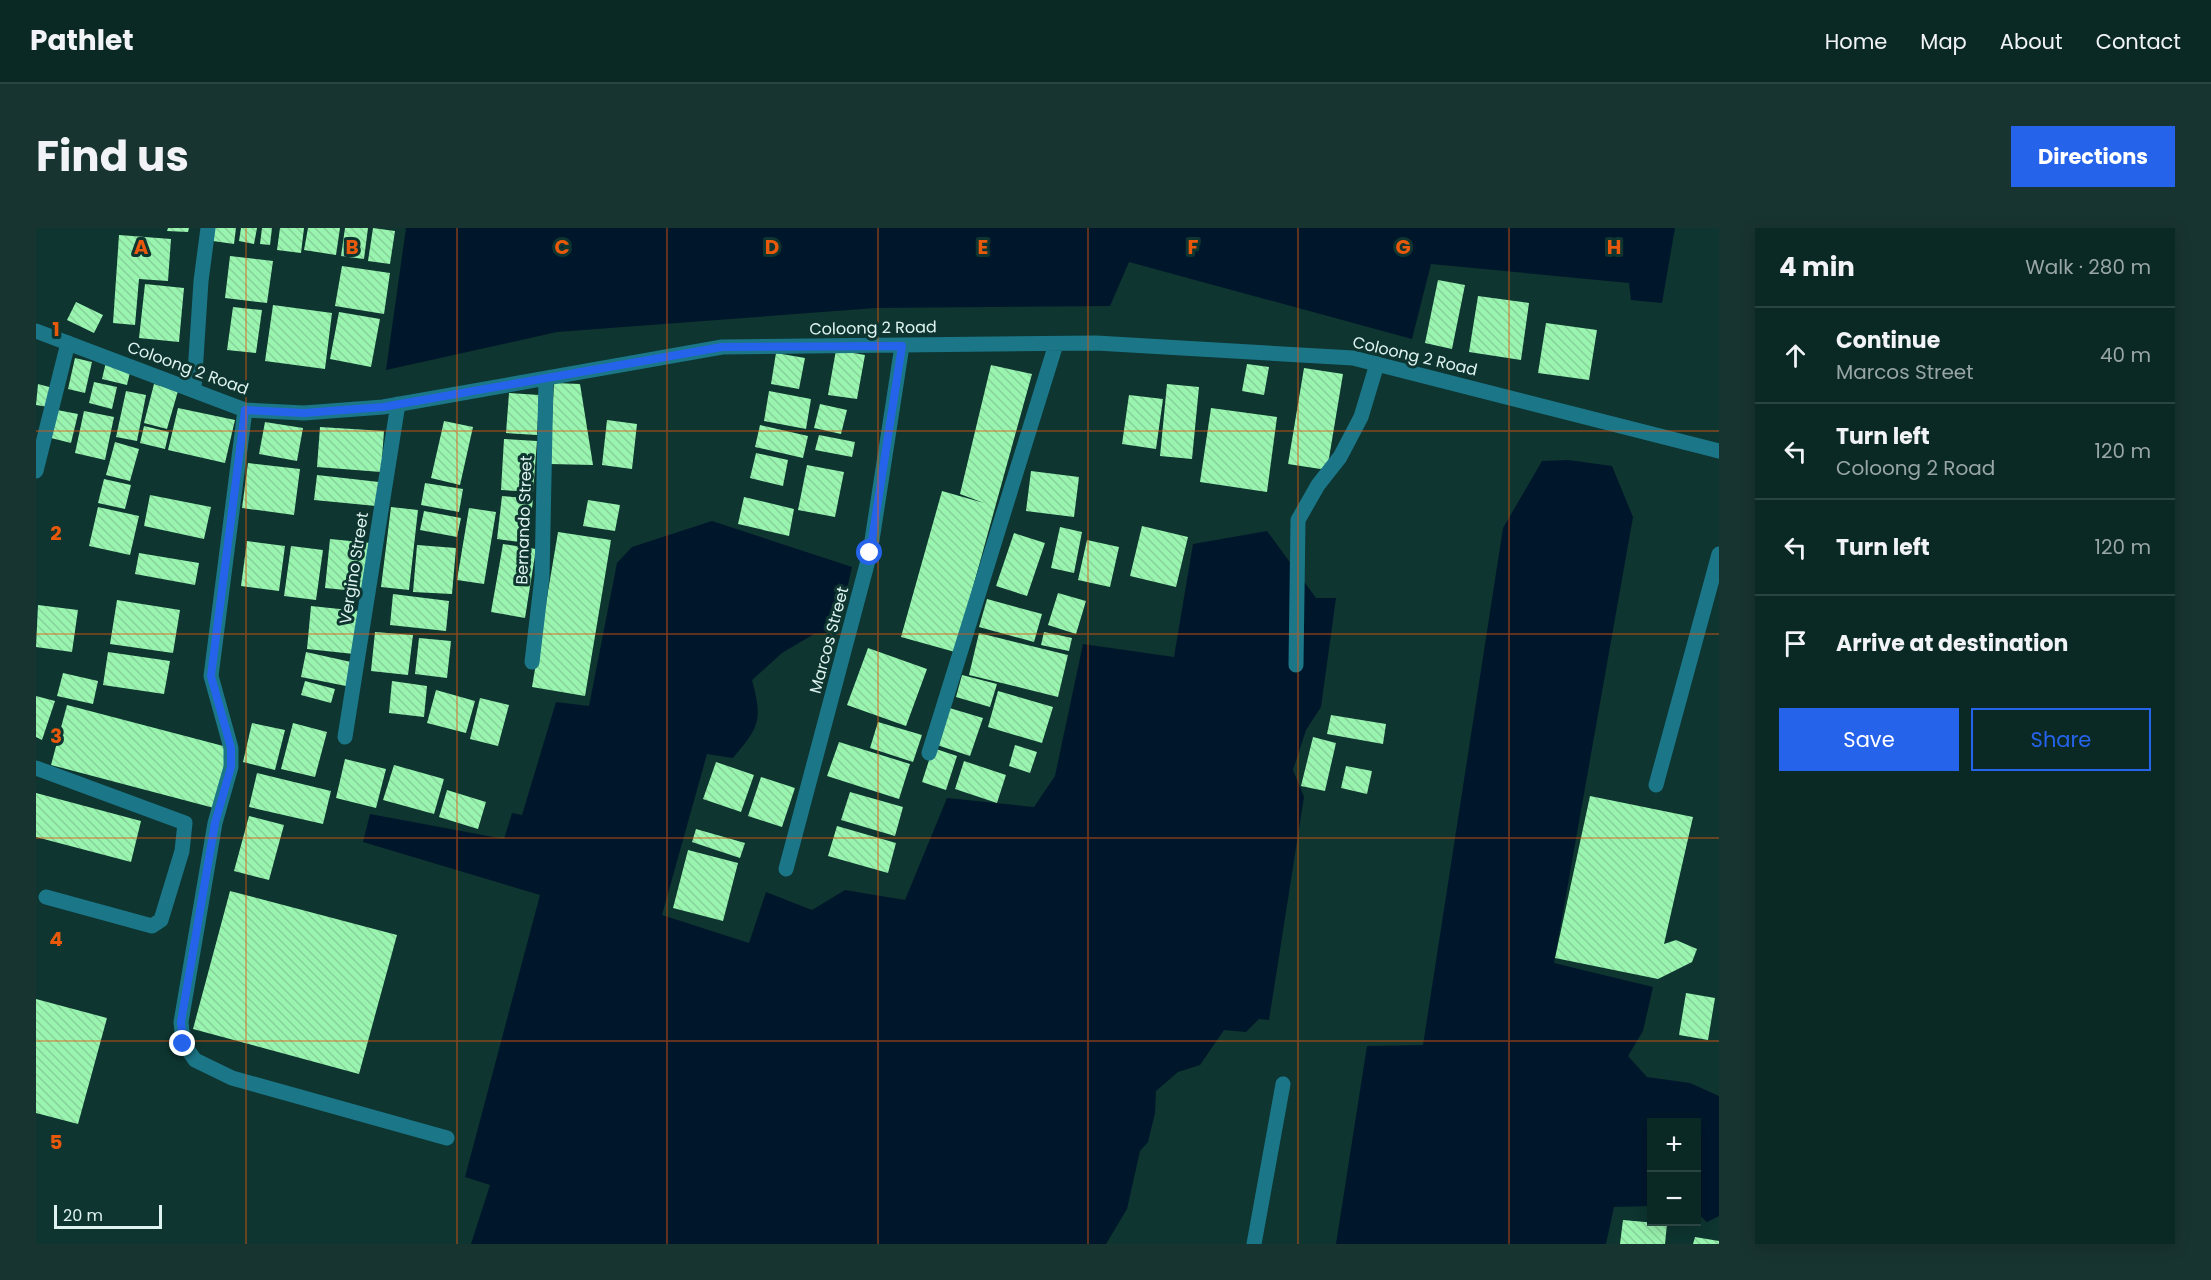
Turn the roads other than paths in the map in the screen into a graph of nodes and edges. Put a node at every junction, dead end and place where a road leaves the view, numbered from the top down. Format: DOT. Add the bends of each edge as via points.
graph roads {
  1 [pos="208,228"];
  2 [pos="36,331"];
  3 [pos="68,343"];
  4 [pos="1056,344"];
  5 [pos="902,346"];
  6 [pos="1377,364"];
  7 [pos="546,378"];
  8 [pos="194,389"];
  9 [pos="398,405"];
  10 [pos="245,410"];
  11 [pos="1719,451"];
  12 [pos="36,471"];
  13 [pos="1719,554"];
  14 [pos="532,662"];
  15 [pos="1296,665"];
  16 [pos="345,737"];
  17 [pos="929,753"];
  18 [pos="36,768"];
  19 [pos="1656,785"];
  20 [pos="786,869"];
  21 [pos="46,897"];
  22 [pos="1283,1084"];
  23 [pos="447,1138"];
  24 [pos="1254,1244"];
  1 -- 8 [label="street"];
  2 -- 3 [label="street, Coloong 2 Road"];
  3 -- 8 [label="street, Coloong 2 Road"];
  3 -- 12 [label="street"];
  4 -- 5 [label="street, Coloong 2 Road"];
  4 -- 6 [label="street, Coloong 2 Road" via="1341,357"];
  4 -- 17 [label="street"];
  5 -- 7 [label="street, Coloong 2 Road" via="722,347"];
  5 -- 20 [label="street, Marcos Street" via="870,553"];
  6 -- 11 [label="street, Coloong 2 Road"];
  6 -- 15 [label="street" via="1361,417 1340,458 1318,484 1298,520"];
  7 -- 9 [label="street, Coloong 2 Road"];
  7 -- 14 [label="street, Bernando Street" via="542,577"];
  8 -- 10 [label="street, Coloong 2 Road"];
  9 -- 10 [label="street, Coloong 2 Road" via="304,413"];
  9 -- 16 [label="street, Vergino Street"];
  10 -- 23 [label="street" via="211,676 231,748 231,767 215,823 181,1022 183,1044 195,1060 232,1078"];
  13 -- 19 [label="street"];
  18 -- 21 [label="street" via="186,824 161,920 152,926"];
  22 -- 24 [label="street"];
}
